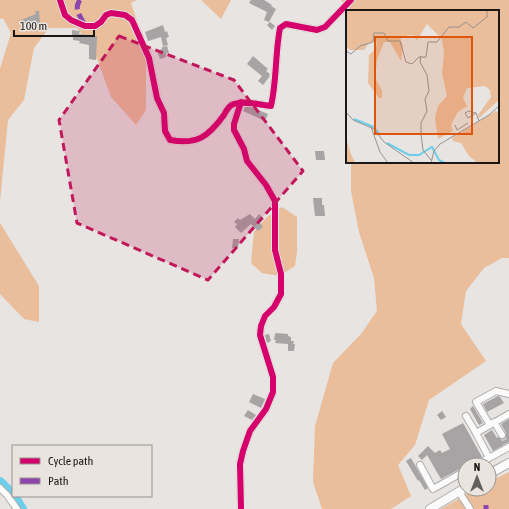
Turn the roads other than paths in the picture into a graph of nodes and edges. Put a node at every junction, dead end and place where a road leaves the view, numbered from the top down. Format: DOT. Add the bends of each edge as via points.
graph roads {
  1 [pos="60,0"];
  2 [pos="351,0"];
  3 [pos="241,102"];
  4 [pos="509,394"];
  5 [pos="509,414"];
  6 [pos="466,416"];
  7 [pos="492,423"];
  8 [pos="476,433"];
  9 [pos="502,435"];
  10 [pos="508,447"];
  11 [pos="487,455"];
  12 [pos="509,463"];
  13 [pos="420,465"];
  14 [pos="497,470"];
  15 [pos="457,475"];
  16 [pos="0,488"];
  17 [pos="457,493"];
  18 [pos="465,497"];
  19 [pos="16,509"];
  20 [pos="241,509"];
  21 [pos="430,509"];
  22 [pos="470,509"];
  1 -- 3 [label="street" via="65,15 85,26 95,26 106,15 112,13 125,15 132,20 149,58 157,98 164,112 164,131 170,140 192,141 204,137 231,105"];
  2 -- 3 [label="street" via="325,27 317,30 286,24 280,28 271,106"];
  3 -- 20 [label="street" via="234,130 247,161 275,201 275,250 282,284 274,306 265,316 260,335 273,377 272,392 266,409 250,431 243,451 240,464"];
  4 -- 7 [label="street" via="496,391 476,402"];
  5 -- 7 [label="street"];
  6 -- 8 [label="street"];
  7 -- 8 [label="street"];
  7 -- 9 [label="street"];
  8 -- 11 [label="street"];
  10 -- 11 [label="street"];
  12 -- 14 [label="main road"];
  13 -- 15 [label="street" via="433,488"];
  16 -- 19 [label="street"];
  17 -- 21 [label="main road"];
  18 -- 22 [label="street"];
}
